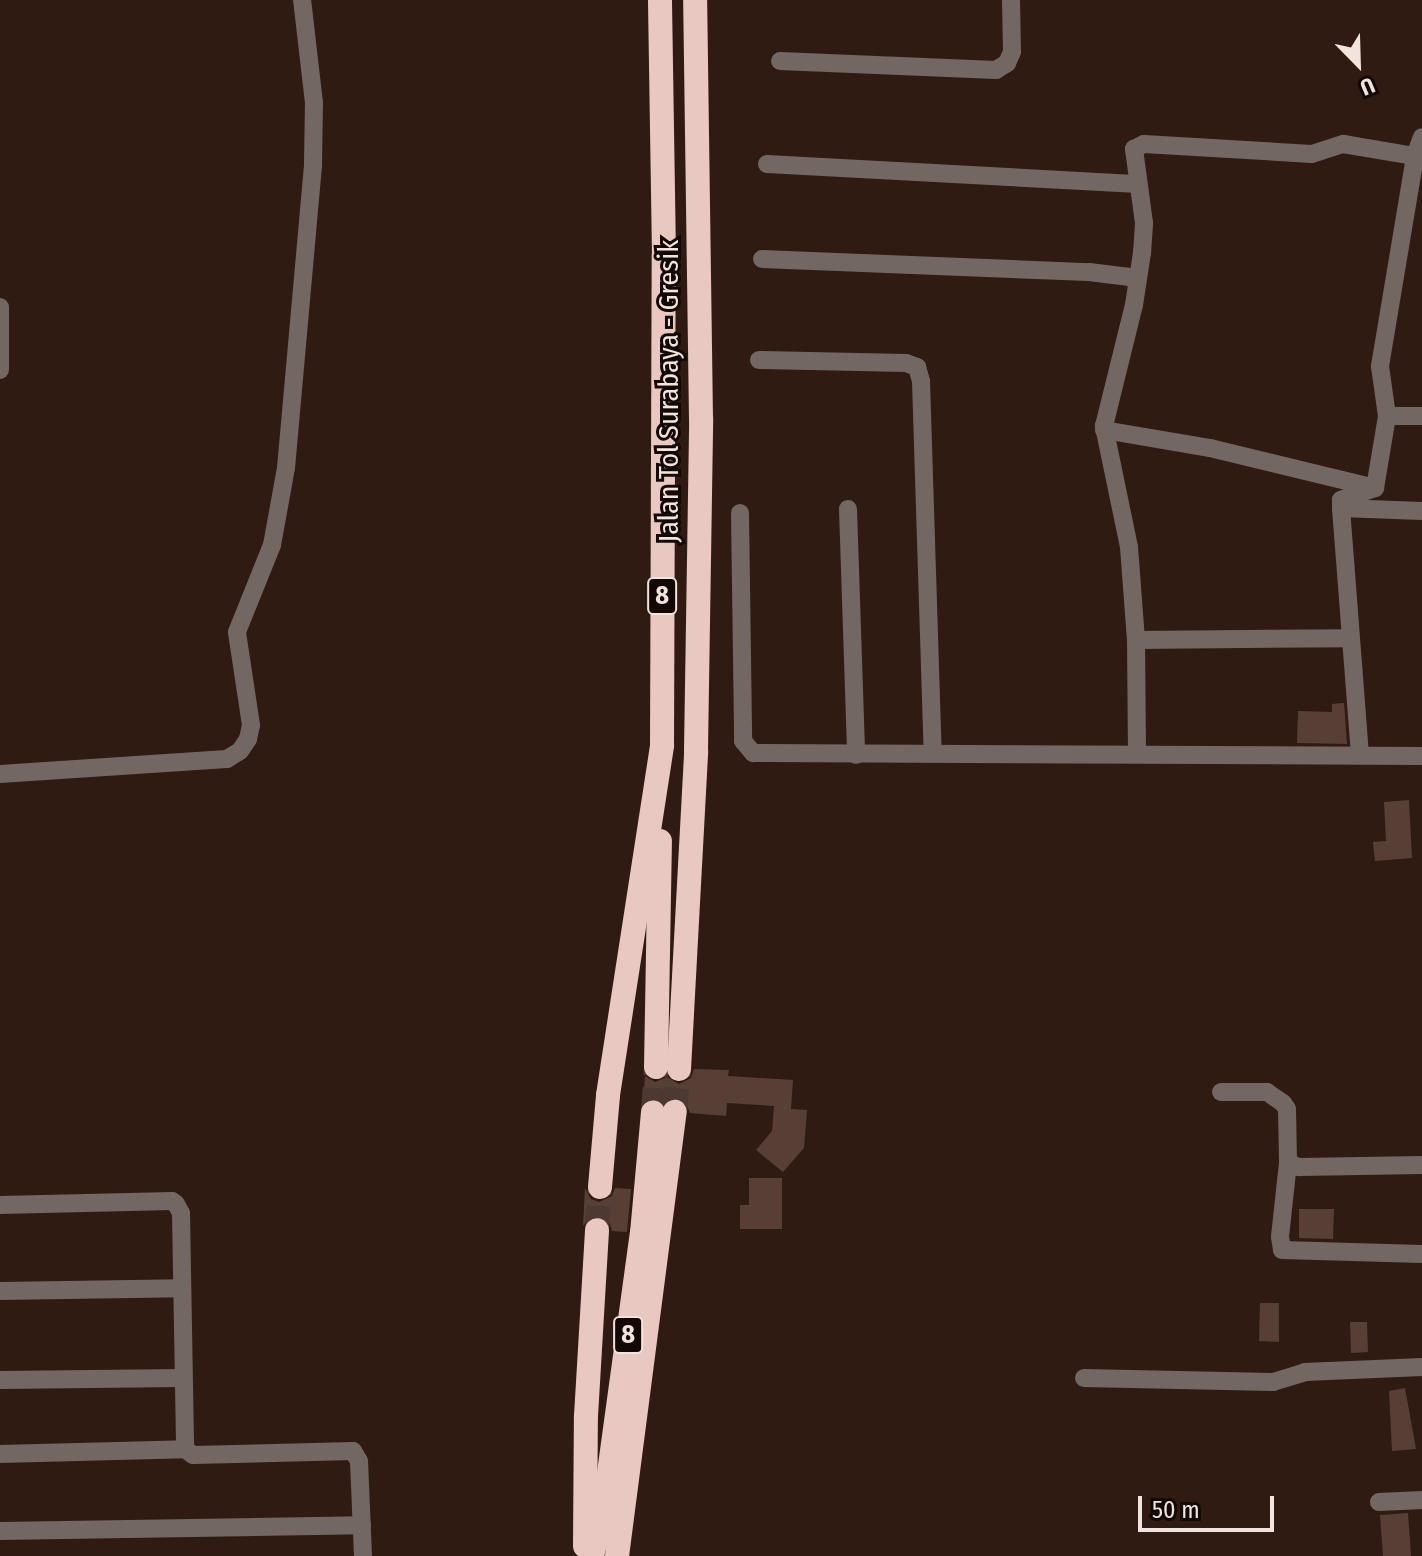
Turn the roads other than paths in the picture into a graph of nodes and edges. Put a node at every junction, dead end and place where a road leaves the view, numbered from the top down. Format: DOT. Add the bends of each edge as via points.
graph roads {
  1 [pos="302,0"];
  2 [pos="660,0"];
  3 [pos="695,0"];
  4 [pos="1011,0"];
  5 [pos="780,61"];
  6 [pos="1422,137"];
  7 [pos="1415,156"];
  8 [pos="767,164"];
  9 [pos="1138,184"];
  10 [pos="762,259"];
  11 [pos="1138,278"];
  12 [pos="0,307"];
  13 [pos="759,360"];
  14 [pos="0,370"];
  15 [pos="1387,416"];
  16 [pos="1422,416"];
  17 [pos="1104,430"];
  18 [pos="1375,488"];
  19 [pos="1341,508"];
  20 [pos="848,509"];
  21 [pos="1422,511"];
  22 [pos="740,513"];
  23 [pos="1349,638"];
  24 [pos="1136,640"];
  25 [pos="662,745"];
  26 [pos="933,753"];
  27 [pos="1137,753"];
  28 [pos="856,755"];
  29 [pos="1360,755"];
  30 [pos="1422,756"];
  31 [pos="0,774"];
  32 [pos="1221,1092"];
  33 [pos="1288,1163"];
  34 [pos="1422,1165"];
  35 [pos="600,1187"];
  36 [pos="0,1205"];
  37 [pos="597,1230"];
  38 [pos="1422,1254"];
  39 [pos="181,1288"];
  40 [pos="0,1291"];
  41 [pos="1422,1367"];
  42 [pos="183,1378"];
  43 [pos="1084,1378"];
  44 [pos="0,1380"];
  45 [pos="185,1449"];
  46 [pos="0,1454"];
  47 [pos="1422,1500"];
  48 [pos="1379,1502"];
  49 [pos="362,1525"];
  50 [pos="0,1531"];
  51 [pos="363,1556"];
  52 [pos="585,1556"];
  53 [pos="592,1556"];
  54 [pos="617,1556"];
  1 -- 31 [label="street" via="314,103 313,164 286,468 272,545 237,632 251,725 248,739 227,759"];
  2 -- 25 [label="highway, Jalan Tol Surabaya - Gresik / 8"];
  3 -- 25 [label="highway, Jalan Tol Surabaya - Gresik / 8" via="701,419 697,703 667,1068"];
  4 -- 5 [label="street" via="1012,52 996,70"];
  6 -- 7 [label="street"];
  7 -- 9 [label="street" via="1343,144 1312,154 1140,144 1134,149"];
  7 -- 15 [label="street" via="1380,366"];
  8 -- 9 [label="street"];
  9 -- 11 [label="street" via="1144,223"];
  10 -- 11 [label="street"];
  11 -- 17 [label="street"];
  12 -- 14 [label="street"];
  13 -- 26 [label="street" via="917,367"];
  15 -- 16 [label="street"];
  15 -- 18 [label="street"];
  17 -- 18 [label="street" via="1210,448"];
  17 -- 24 [label="street" via="1126,521"];
  18 -- 19 [label="street" via="1341,500"];
  19 -- 21 [label="street"];
  19 -- 23 [label="street"];
  20 -- 28 [label="street"];
  22 -- 28 [label="street" via="746,748 753,753"];
  23 -- 24 [label="street"];
  23 -- 29 [label="street"];
  24 -- 27 [label="street"];
  25 -- 35 [label="highway, Jalan Tol Surabaya - Gresik / 8" via="608,1095"];
  26 -- 27 [label="street"];
  26 -- 28 [label="street"];
  27 -- 29 [label="street"];
  29 -- 30 [label="street"];
  32 -- 33 [label="street" via="1267,1092 1283,1103"];
  33 -- 34 [label="street"];
  33 -- 38 [label="street" via="1282,1250"];
  36 -- 39 [label="street" via="172,1201 181,1213"];
  37 -- 52 [label="highway, 8" via="586,1416"];
  39 -- 40 [label="street"];
  39 -- 42 [label="street"];
  41 -- 43 [label="street" via="1305,1372 1273,1382"];
  42 -- 44 [label="street"];
  42 -- 45 [label="street"];
  45 -- 46 [label="street"];
  45 -- 49 [label="street" via="193,1455 353,1451 359,1461"];
  47 -- 48 [label="street"];
  49 -- 50 [label="street"];
  49 -- 51 [label="street"];
  53 -- 54 [label="highway, 8" via="605,1502 664,1112"];
}
